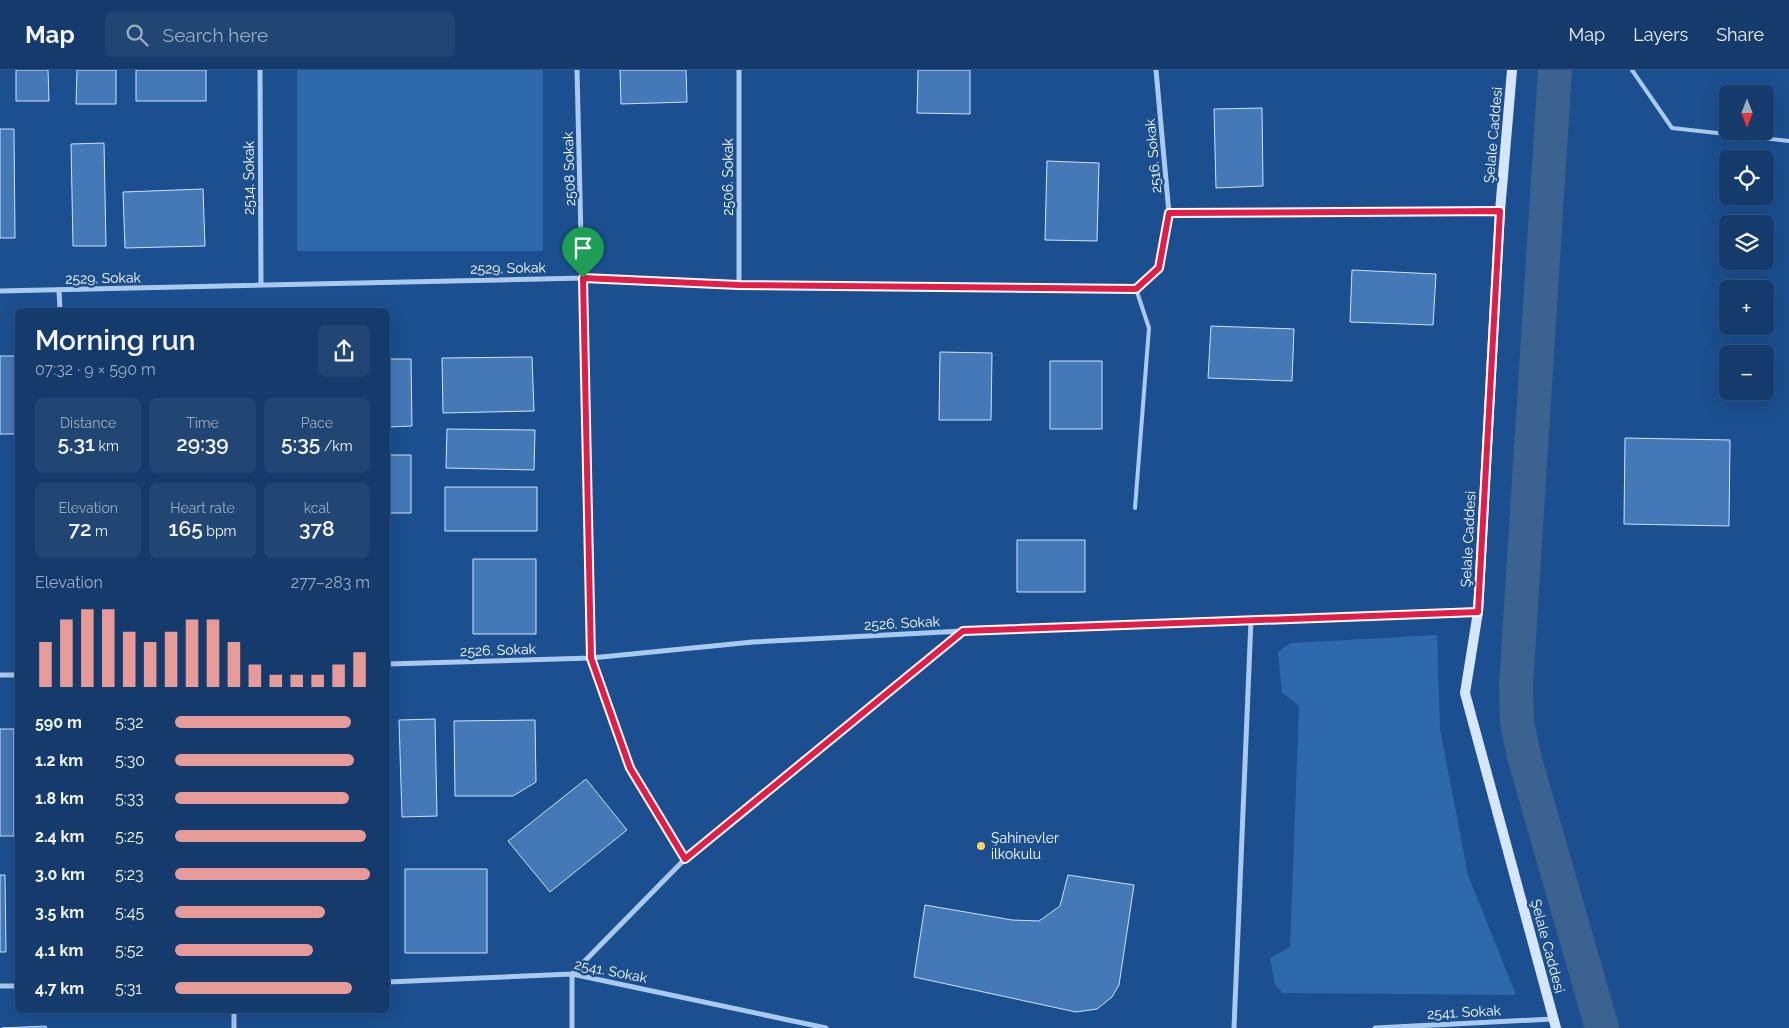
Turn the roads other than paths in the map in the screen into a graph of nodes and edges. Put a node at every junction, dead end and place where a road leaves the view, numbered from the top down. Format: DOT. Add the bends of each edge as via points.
graph roads {
  1 [pos="260,70"];
  2 [pos="577,70"];
  3 [pos="739,70"];
  4 [pos="1156,70"];
  5 [pos="1512,70"];
  6 [pos="1632,70"];
  7 [pos="1789,141"];
  8 [pos="1500,211"];
  9 [pos="1169,213"];
  10 [pos="583,278"];
  11 [pos="261,285"];
  12 [pos="739,285"];
  13 [pos="1136,289"];
  14 [pos="59,290"];
  15 [pos="0,291"];
  16 [pos="60,308"];
  17 [pos="1135,508"];
  18 [pos="1478,612"];
  19 [pos="1251,620"];
  20 [pos="963,631"];
  21 [pos="591,658"];
  22 [pos="390,664"];
  23 [pos="0,674"];
  24 [pos="15,674"];
  25 [pos="685,859"];
  26 [pos="572,974"];
  27 [pos="390,982"];
  28 [pos="0,986"];
  29 [pos="15,986"];
  30 [pos="234,1013"];
  31 [pos="1555,1023"];
  32 [pos="234,1028"];
  33 [pos="572,1028"];
  34 [pos="826,1028"];
  35 [pos="1234,1028"];
  36 [pos="1375,1028"];
  1 -- 11 [label="street, 2514. Sokak"];
  2 -- 10 [label="street, 2508 Sokak"];
  3 -- 12 [label="street, 2506. Sokak"];
  4 -- 9 [label="street, 2516. Sokak"];
  5 -- 8 [label="street, Şelale Caddesi"];
  6 -- 7 [label="lane" via="1672,128"];
  8 -- 9 [label="street"];
  8 -- 18 [label="street, Şelale Caddesi"];
  9 -- 13 [label="street, 2516. Sokak" via="1159,268"];
  10 -- 11 [label="street, 2529. Sokak"];
  10 -- 12 [label="street, 2529. Sokak"];
  10 -- 21 [label="street, 2508 Sokak"];
  11 -- 14 [label="street, 2529. Sokak"];
  12 -- 13 [label="street, 2529. Sokak"];
  13 -- 17 [label="lane" via="1149,328"];
  14 -- 15 [label="street, 2529. Sokak"];
  14 -- 16 [label="street"];
  18 -- 19 [label="street, 2526. Sokak"];
  18 -- 31 [label="street, Şelale Caddesi" via="1466,693"];
  19 -- 20 [label="street, 2526. Sokak"];
  19 -- 35 [label="street"];
  20 -- 21 [label="street, 2526. Sokak" via="753,642"];
  20 -- 25 [label="street"];
  21 -- 22 [label="street, 2526. Sokak"];
  21 -- 25 [label="street, 2508 Sokak" via="630,768"];
  23 -- 24 [label="street"];
  25 -- 26 [label="street"];
  26 -- 27 [label="street, 2541. Sokak"];
  26 -- 33 [label="street"];
  26 -- 34 [label="street, 2541. Sokak"];
  28 -- 29 [label="street"];
  30 -- 32 [label="street"];
  31 -- 36 [label="street, 2541. Sokak"];
}
